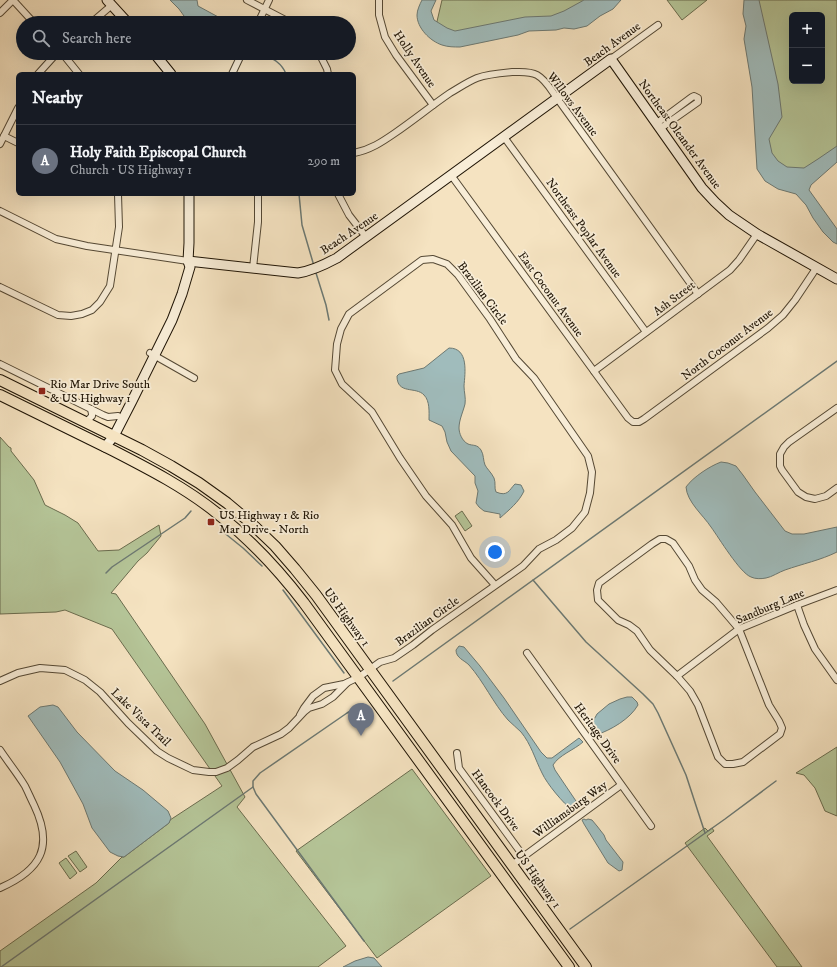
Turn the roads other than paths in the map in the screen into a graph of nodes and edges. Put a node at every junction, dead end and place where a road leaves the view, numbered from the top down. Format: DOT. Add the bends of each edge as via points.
graph roads {
  1 [pos="13,0"];
  2 [pos="247,0"];
  3 [pos="269,0"];
  4 [pos="379,0"];
  5 [pos="109,2"];
  6 [pos="265,9"];
  7 [pos="0,13"];
  8 [pos="28,16"];
  9 [pos="97,16"];
  10 [pos="122,16"];
  11 [pos="262,16"];
  12 [pos="278,16"];
  13 [pos="658,25"];
  14 [pos="611,59"];
  15 [pos="51,60"];
  16 [pos="68,60"];
  17 [pos="159,60"];
  18 [pos="239,60"];
  19 [pos="322,60"];
  20 [pos="40,72"];
  21 [pos="77,72"];
  22 [pos="168,72"];
  23 [pos="233,72"];
  24 [pos="328,72"];
  25 [pos="557,98"];
  26 [pos="433,105"];
  27 [pos="16,112"];
  28 [pos="659,126"];
  29 [pos="4,136"];
  30 [pos="504,137"];
  31 [pos="16,142"];
  32 [pos="0,144"];
  33 [pos="356,152"];
  34 [pos="451,175"];
  35 [pos="118,196"];
  36 [pos="189,196"];
  37 [pos="258,196"];
  38 [pos="338,196"];
  39 [pos="0,211"];
  40 [pos="756,234"];
  41 [pos="366,237"];
  42 [pos="115,250"];
  43 [pos="188,261"];
  44 [pos="253,268"];
  45 [pos="817,268"];
  46 [pos="837,279"];
  47 [pos="0,287"];
  48 [pos="698,294"];
  49 [pos="646,332"];
  50 [pos="152,354"];
  51 [pos="0,364"];
  52 [pos="594,371"];
  53 [pos="194,378"];
  54 [pos="0,380"];
  55 [pos="0,395"];
  56 [pos="837,408"];
  57 [pos="91,409"];
  58 [pos="118,416"];
  59 [pos="86,422"];
  60 [pos="636,423"];
  61 [pos="111,435"];
  62 [pos="105,447"];
  63 [pos="837,488"];
  64 [pos="495,585"];
  65 [pos="837,590"];
  66 [pos="797,605"];
  67 [pos="739,629"];
  68 [pos="527,653"];
  69 [pos="369,669"];
  70 [pos="677,676"];
  71 [pos="354,679"];
  72 [pos="837,680"];
  73 [pos="0,681"];
  74 [pos="300,715"];
  75 [pos="0,750"];
  76 [pos="457,753"];
  77 [pos="621,785"];
  78 [pos="651,826"];
  79 [pos="488,855"];
  80 [pos="524,856"];
  81 [pos="512,865"];
  82 [pos="0,888"];
  83 [pos="569,967"];
  84 [pos="586,967"];
  1 -- 7 [label="street"];
  1 -- 8 [label="street"];
  2 -- 6 [label="street"];
  3 -- 6 [label="street"];
  4 -- 26 [label="street, Holly Avenue" via="379,15 386,37"];
  5 -- 9 [label="street"];
  5 -- 10 [label="street"];
  6 -- 11 [label="street"];
  6 -- 12 [label="street"];
  13 -- 14 [label="street, Beach Avenue"];
  14 -- 25 [label="street, Beach Avenue"];
  14 -- 28 [label="street, Northeast Oleander Avenue"];
  15 -- 20 [label="street"];
  16 -- 21 [label="street"];
  17 -- 22 [label="street"];
  18 -- 23 [label="street"];
  19 -- 24 [label="street"];
  25 -- 26 [label="street, Willows Avenue" via="544,80 536,74 509,72 473,80"];
  25 -- 30 [label="street, Beach Avenue"];
  25 -- 48 [label="street, Willows Avenue"];
  26 -- 33 [label="street, Willows Avenue" via="379,144"];
  27 -- 29 [label="street"];
  28 -- 28 [label="street" via="698,102 698,98 692,97"];
  28 -- 40 [label="street, Northeast Oleander Avenue" via="702,188 729,215"];
  29 -- 31 [label="street"];
  29 -- 32 [label="street"];
  30 -- 34 [label="street, Beach Avenue"];
  30 -- 49 [label="street, Northeast Poplar Avenue"];
  34 -- 41 [label="street, Beach Avenue"];
  34 -- 52 [label="street, East Coconut Avenue"];
  35 -- 42 [label="street"];
  36 -- 43 [label="street"];
  37 -- 44 [label="street"];
  38 -- 41 [label="street"];
  39 -- 42 [label="street, Beach Avenue" via="56,239"];
  40 -- 45 [label="street, Northeast Oleander Avenue"];
  40 -- 48 [label="street, Ash Street" via="730,270"];
  41 -- 44 [label="street, Beach Avenue" via="337,258 310,271 298,273"];
  42 -- 43 [label="street, Beach Avenue"];
  42 -- 47 [label="street" via="110,286 92,310 82,314 58,315"];
  43 -- 44 [label="street, Beach Avenue"];
  43 -- 50 [label="street" via="190,267 172,320"];
  45 -- 46 [label="street, Northeast Oleander Avenue"];
  45 -- 60 [label="street, North Coconut Avenue" via="783,315 768,328"];
  48 -- 49 [label="street, Ash Street"];
  49 -- 52 [label="street, Ash Street"];
  50 -- 53 [label="street"];
  50 -- 58 [label="street"];
  50 -- 61 [label="street"];
  51 -- 57 [label="street"];
  52 -- 60 [label="street, East Coconut Avenue" via="628,418"];
  54 -- 59 [label="main road, US Highway 1"];
  55 -- 62 [label="main road"];
  56 -- 63 [label="street" via="789,442 782,449 780,458 782,470 798,492 806,497 821,498"];
  57 -- 58 [label="street" via="108,417"];
  57 -- 59 [label="street" via="92,416"];
  58 -- 61 [label="street"];
  59 -- 61 [label="main road, US Highway 1"];
  61 -- 62 [label="street"];
  61 -- 69 [label="main road, US Highway 1" via="199,483 252,524 296,570"];
  62 -- 71 [label="main road" via="180,487 242,533 286,578"];
  64 -- 64 [label="street, Brazilian Circle" via="471,558 452,525 426,496 372,412 342,384 335,370 337,344 349,314 422,260 447,264 458,275 588,456 592,472 590,494 581,518 572,528"];
  64 -- 69 [label="street, Brazilian Circle" via="413,646"];
  65 -- 66 [label="street, Sandburg Lane"];
  66 -- 67 [label="street, Sandburg Lane"];
  66 -- 72 [label="street" via="815,649"];
  67 -- 70 [label="street, Sandburg Lane"];
  67 -- 70 [label="street" via="769,705 782,728 780,734 743,762 725,764 718,757 698,705"];
  67 -- 70 [label="street" via="702,590 682,554 666,539 660,539 652,544 599,584 598,600 618,620 637,631 650,650"];
  68 -- 77 [label="street, Heritage Drive"];
  69 -- 71 [label="street, Lake Vista Trail"];
  69 -- 81 [label="main road, US Highway 1"];
  71 -- 74 [label="street, Lake Vista Trail" via="333,697"];
  71 -- 74 [label="street, Lake Vista Trail" via="324,688 313,696"];
  71 -- 79 [label="main road"];
  73 -- 74 [label="street, Lake Vista Trail" via="40,668 65,670 85,680 100,692 157,751 200,772 216,772 227,768 253,747 285,731"];
  75 -- 82 [label="street" via="29,794 41,821 44,840 38,861 30,870"];
  76 -- 80 [label="street, Hancock Drive" via="459,768"];
  77 -- 78 [label="street, Heritage Drive"];
  77 -- 80 [label="street, Williamsburg Way"];
  79 -- 81 [label="main road"];
  79 -- 83 [label="main road"];
  80 -- 81 [label="street, Williamsburg Way"];
  81 -- 84 [label="main road, US Highway 1"];
}
